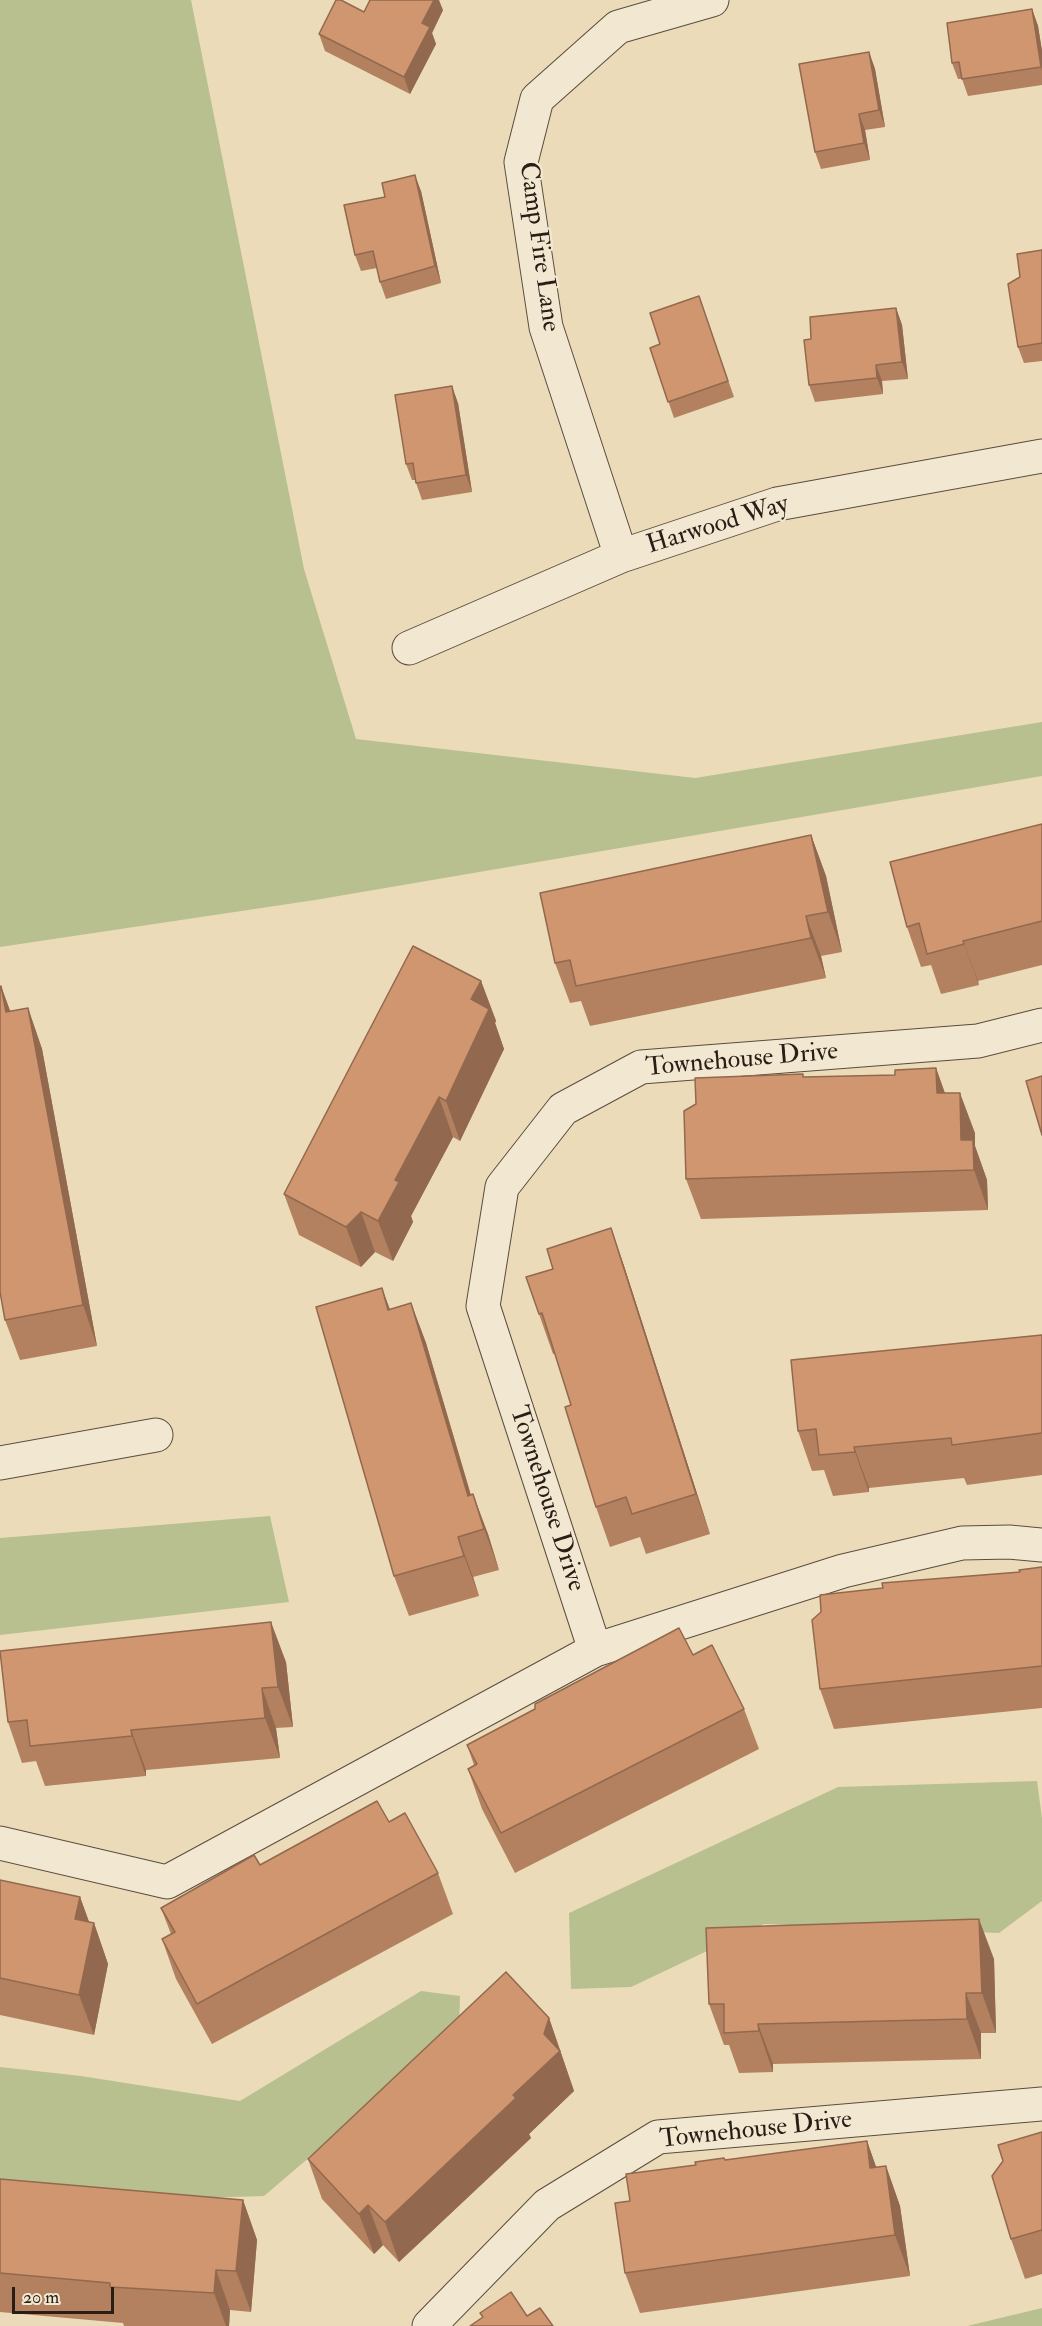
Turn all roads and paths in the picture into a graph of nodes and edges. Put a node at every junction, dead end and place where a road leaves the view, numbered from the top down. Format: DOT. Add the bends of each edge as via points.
graph roads {
  1 [pos="712,0"];
  2 [pos="1042,456"];
  3 [pos="621,556"];
  4 [pos="409,648"];
  5 [pos="1042,1025"];
  6 [pos="156,1435"];
  7 [pos="0,1463"];
  8 [pos="1042,1545"];
  9 [pos="595,1650"];
  10 [pos="0,1843"];
  11 [pos="1042,2104"];
  12 [pos="429,2326"];
  1 -- 3 [label="street, Camp Fire Lane" via="618,27 537,99 521,162 546,327"];
  2 -- 3 [label="street, Harwood Way" via="777,504"];
  3 -- 4 [label="street, Harwood Way"];
  5 -- 9 [label="street, Townehouse Drive" via="978,1041 641,1067 563,1109 502,1187 483,1306"];
  6 -- 7 [label="street"];
  8 -- 9 [label="street" via="963,1543 843,1571"];
  9 -- 10 [label="street" via="166,1882"];
  11 -- 12 [label="street, Townehouse Drive" via="658,2137 547,2205"];
}
